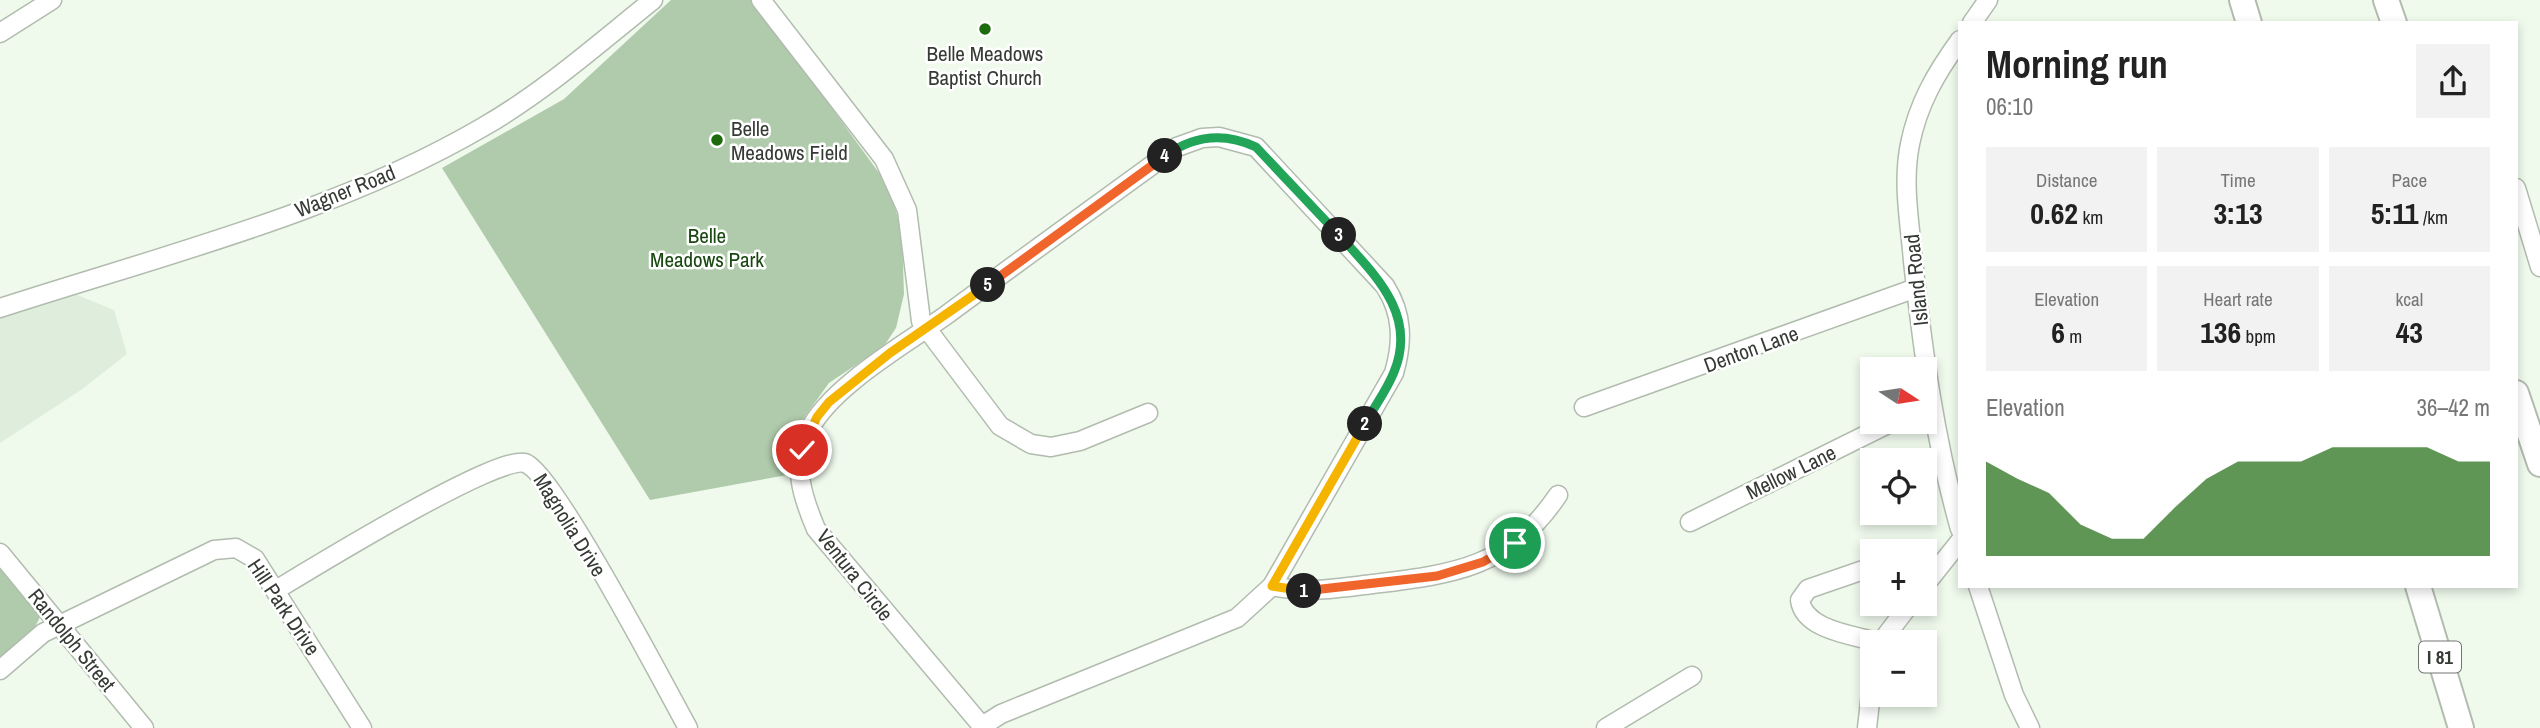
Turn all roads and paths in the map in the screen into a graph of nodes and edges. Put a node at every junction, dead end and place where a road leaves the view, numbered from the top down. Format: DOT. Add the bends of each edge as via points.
graph roads {
  1 [pos="52,0"];
  2 [pos="653,0"];
  3 [pos="761,0"];
  4 [pos="1988,0"];
  5 [pos="2242,0"];
  6 [pos="2386,0"];
  7 [pos="1973,21"];
  8 [pos="2248,21"];
  9 [pos="2393,21"];
  10 [pos="0,33"];
  11 [pos="1958,43"];
  12 [pos="2518,195"];
  13 [pos="2540,267"];
  14 [pos="1916,288"];
  15 [pos="0,308"];
  16 [pos="927,329"];
  17 [pos="1923,357"];
  18 [pos="2518,399"];
  19 [pos="1584,407"];
  20 [pos="1148,413"];
  21 [pos="1868,434"];
  22 [pos="1935,434"];
  23 [pos="2540,464"];
  24 [pos="1558,495"];
  25 [pos="1958,521"];
  26 [pos="1690,522"];
  27 [pos="1958,544"];
  28 [pos="0,553"];
  29 [pos="1937,570"];
  30 [pos="1860,571"];
  31 [pos="1272,586"];
  32 [pos="1979,588"];
  33 [pos="2419,588"];
  34 [pos="276,590"];
  35 [pos="1900,616"];
  36 [pos="61,625"];
  37 [pos="1889,630"];
  38 [pos="1860,637"];
  39 [pos="0,670"];
  40 [pos="1692,676"];
  41 [pos="1869,707"];
  42 [pos="981,727"];
  43 [pos="144,728"];
  44 [pos="362,728"];
  45 [pos="688,728"];
  46 [pos="1606,728"];
  47 [pos="1867,728"];
  48 [pos="2030,728"];
  49 [pos="2461,728"];
  1 -- 10 [label="street"];
  2 -- 15 [label="street, Wagner Road" via="485,127 400,170 286,215"];
  3 -- 16 [label="street" via="894,177 907,210 918,312"];
  4 -- 7 [label="street"];
  5 -- 8 [label="highway"];
  6 -- 9 [label="highway"];
  11 -- 14 [label="street, Island Road" via="1925,94 1909,146 1906,191"];
  12 -- 13 [label="street"];
  14 -- 17 [label="street, Island Road"];
  14 -- 19 [label="street, Denton Lane"];
  16 -- 20 [label="street" via="1000,426 1031,444 1068,445"];
  16 -- 31 [label="street, Ventura Circle" via="1177,147 1219,137 1256,147 1385,286 1396,307 1401,335 1394,373"];
  16 -- 42 [label="street, Ventura Circle" via="829,402 802,450 800,485 827,544"];
  18 -- 23 [label="highway"];
  21 -- 26 [label="street, Mellow Lane"];
  22 -- 25 [label="street, Island Road"];
  24 -- 31 [label="street" via="1539,523 1515,543 1461,570 1310,591"];
  27 -- 29 [label="street"];
  28 -- 36 [label="street, Randolph Street"];
  30 -- 38 [label="street" via="1808,589 1800,600 1801,608 1825,627"];
  31 -- 42 [label="street, Ventura Circle" via="1237,618 1001,714"];
  32 -- 48 [label="street" via="2014,695"];
  33 -- 49 [label="highway, I 81"];
  34 -- 36 [label="street, Hill Park Drive" via="254,559 236,548 225,548"];
  34 -- 44 [label="street, Hill Park Drive"];
  34 -- 45 [label="street, Magnolia Drive" via="469,482 507,463 525,463 542,475 587,547"];
  35 -- 37 [label="street"];
  36 -- 39 [label="street, Hill Park Drive" via="43,633"];
  36 -- 43 [label="street, Randolph Street"];
  40 -- 46 [label="street"];
  41 -- 47 [label="street"];
}
